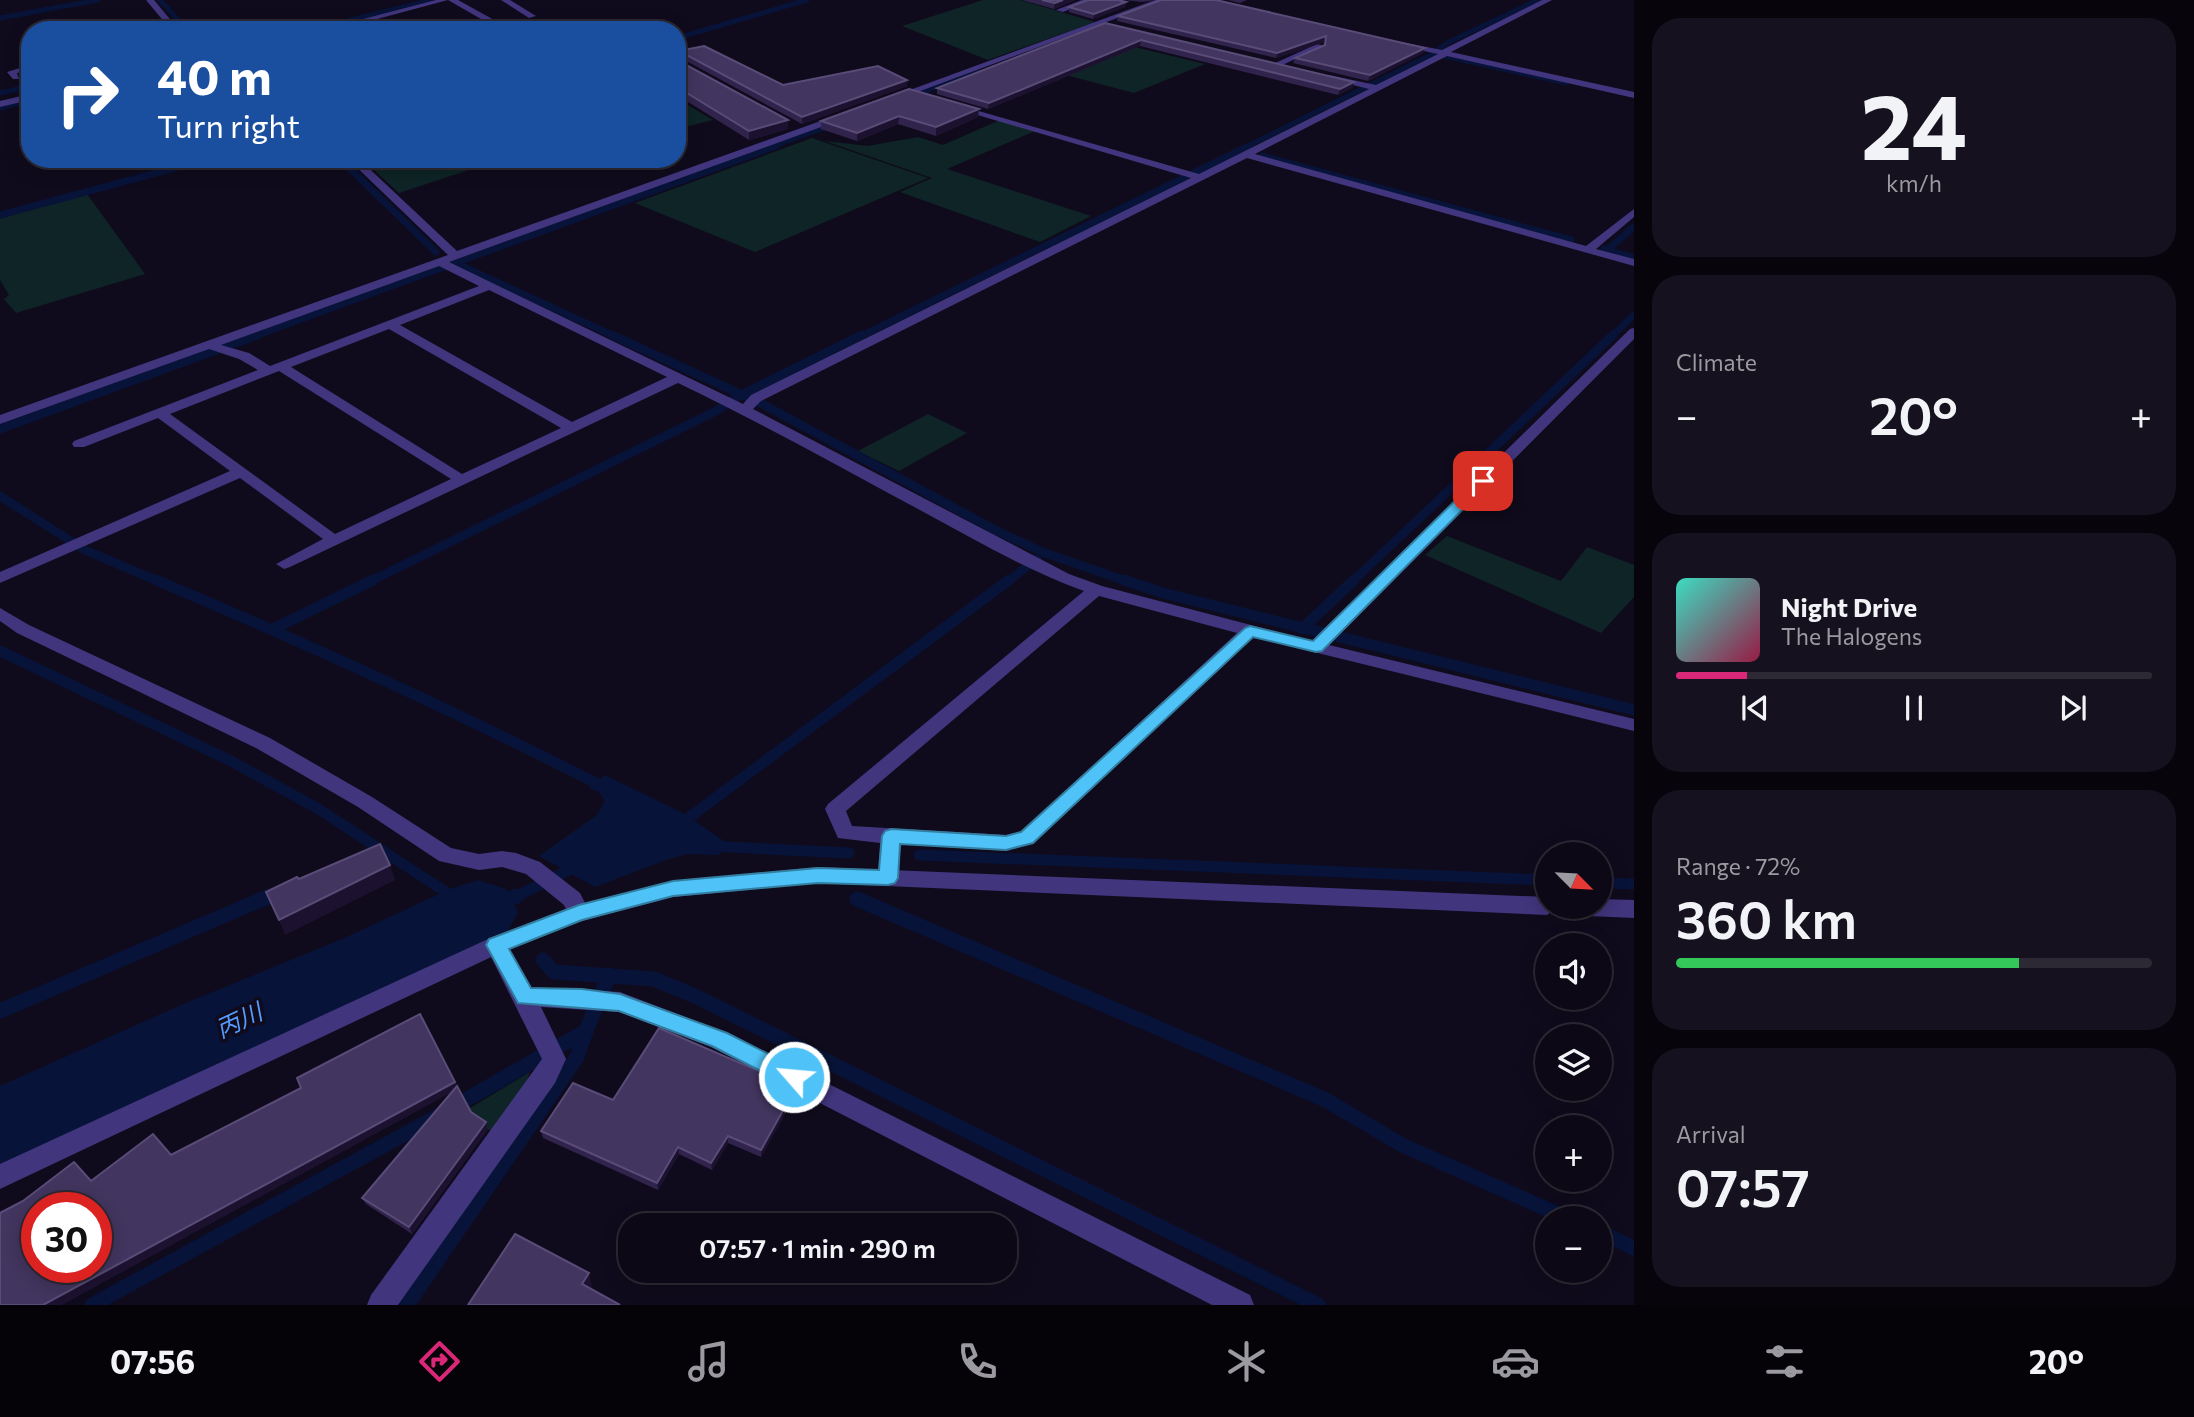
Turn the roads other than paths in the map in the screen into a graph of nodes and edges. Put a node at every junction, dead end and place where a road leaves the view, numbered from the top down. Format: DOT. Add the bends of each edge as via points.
graph roads {
  1 [pos="150,0"];
  2 [pos="445,0"];
  3 [pos="453,0"];
  4 [pos="505,0"];
  5 [pos="1089,0"];
  6 [pos="1162,0"];
  7 [pos="1548,0"];
  8 [pos="1122,2"];
  9 [pos="1142,8"];
  10 [pos="1060,10"];
  11 [pos="532,16"];
  12 [pos="168,21"];
  13 [pos="361,21"];
  14 [pos="490,21"];
  15 [pos="1105,24"];
  16 [pos="1123,28"];
  17 [pos="1389,41"];
  18 [pos="1320,46"];
  19 [pos="1440,53"];
  20 [pos="1264,61"];
  21 [pos="1277,64"];
  22 [pos="1289,67"];
  23 [pos="21,70"];
  24 [pos="1326,76"];
  25 [pos="16,77"];
  26 [pos="1372,86"];
  27 [pos="916,93"];
  28 [pos="1634,95"];
  29 [pos="21,99"];
  30 [pos="935,99"];
  31 [pos="887,100"];
  32 [pos="948,103"];
  33 [pos="0,104"];
  34 [pos="851,114"];
  35 [pos="783,121"];
  36 [pos="803,131"];
  37 [pos="1246,155"];
  38 [pos="361,168"];
  39 [pos="1196,176"];
  40 [pos="1634,212"];
  41 [pos="1588,250"];
  42 [pos="448,262"];
  43 [pos="1634,263"];
  44 [pos="489,286"];
  45 [pos="390,324"];
  46 [pos="1634,332"];
  47 [pos="209,345"];
  48 [pos="274,369"];
  49 [pos="677,378"];
  50 [pos="741,404"];
  51 [pos="160,413"];
  52 [pos="0,420"];
  53 [pos="572,428"];
  54 [pos="79,444"];
  55 [pos="241,472"];
  56 [pos="462,480"];
  57 [pos="334,540"];
  58 [pos="284,564"];
  59 [pos="0,578"];
  60 [pos="1096,590"];
  61 [pos="0,613"];
  62 [pos="1250,631"];
  63 [pos="1324,639"];
  64 [pos="1634,725"];
  65 [pos="891,836"];
  66 [pos="888,878"];
  67 [pos="1535,905"];
  68 [pos="1612,908"];
  69 [pos="1634,909"];
  70 [pos="579,913"];
  71 [pos="496,945"];
  72 [pos="526,997"];
  73 [pos="0,1177"];
  74 [pos="381,1305"];
  75 [pos="1240,1305"];
  1 -- 12 [label="street"];
  2 -- 13 [label="street"];
  3 -- 14 [label="street"];
  4 -- 11 [label="street"];
  5 -- 10 [label="street"];
  6 -- 9 [label="street"];
  7 -- 19 [label="street"];
  8 -- 9 [label="street"];
  9 -- 15 [label="street"];
  15 -- 16 [label="street"];
  15 -- 27 [label="street"];
  17 -- 19 [label="street"];
  18 -- 21 [label="street"];
  19 -- 26 [label="street"];
  19 -- 28 [label="street"];
  20 -- 21 [label="street"];
  21 -- 22 [label="street"];
  23 -- 25 [label="street" via="11,72"];
  24 -- 26 [label="street"];
  26 -- 37 [label="street"];
  27 -- 30 [label="street"];
  27 -- 31 [label="street"];
  29 -- 33 [label="street"];
  32 -- 39 [label="street"];
  34 -- 36 [label="street"];
  35 -- 36 [label="street"];
  36 -- 42 [label="street"];
  37 -- 39 [label="street"];
  37 -- 41 [label="street"];
  38 -- 42 [label="street"];
  39 -- 50 [label="street"];
  40 -- 41 [label="street"];
  41 -- 43 [label="street"];
  42 -- 44 [label="street"];
  42 -- 47 [label="street"];
  44 -- 45 [label="street"];
  44 -- 49 [label="street"];
  45 -- 48 [label="street"];
  45 -- 53 [label="street"];
  46 -- 63 [label="street"];
  47 -- 48 [label="street"];
  47 -- 52 [label="street"];
  48 -- 51 [label="street"];
  48 -- 56 [label="street"];
  49 -- 50 [label="street"];
  49 -- 53 [label="street"];
  50 -- 60 [label="street" via="1039,568"];
  51 -- 54 [label="street"];
  51 -- 55 [label="street"];
  53 -- 56 [label="street"];
  55 -- 57 [label="street"];
  55 -- 59 [label="street"];
  56 -- 57 [label="street"];
  57 -- 58 [label="street"];
  60 -- 62 [label="street"];
  60 -- 65 [label="street" via="835,809 845,833"];
  61 -- 70 [label="street" via="23,629 263,743 446,856 479,862 502,859 533,868 566,893"];
  62 -- 63 [label="street"];
  62 -- 65 [label="street" via="1027,838 1006,843"];
  63 -- 64 [label="street"];
  65 -- 66 [label="street"];
  66 -- 67 [label="street"];
  66 -- 70 [label="street" via="818,875 720,882"];
  68 -- 69 [label="street"];
  70 -- 71 [label="street"];
  71 -- 72 [label="street"];
  71 -- 73 [label="street"];
  72 -- 74 [label="street" via="552,1052 547,1076"];
  72 -- 75 [label="street" via="620,1002 719,1040"];
}
